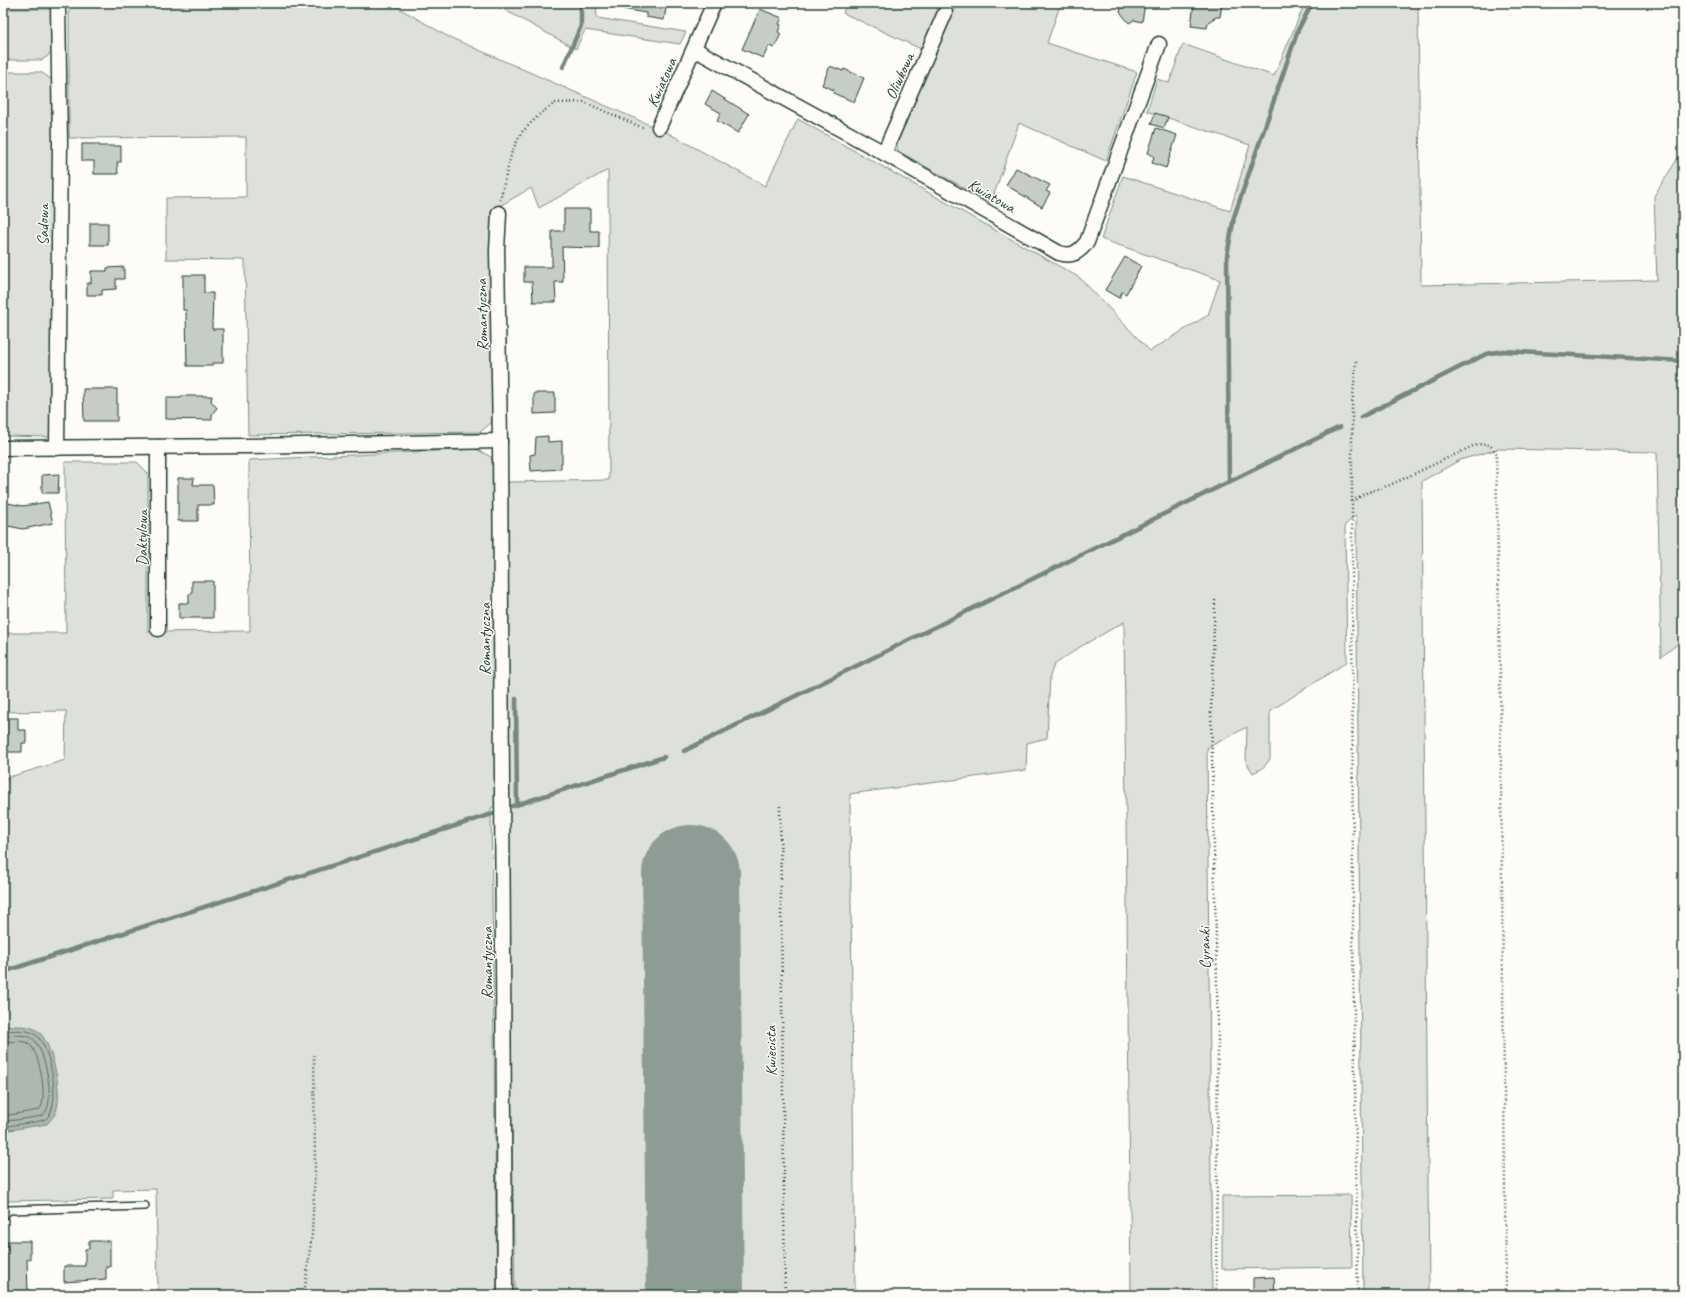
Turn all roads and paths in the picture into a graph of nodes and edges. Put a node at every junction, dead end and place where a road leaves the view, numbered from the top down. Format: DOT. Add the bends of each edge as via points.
graph roads {
  1 [pos="58,3"];
  2 [pos="714,3"];
  3 [pos="945,14"];
  4 [pos="1159,44"];
  5 [pos="694,50"];
  6 [pos="654,125"];
  7 [pos="884,153"];
  8 [pos="499,212"];
  9 [pos="1356,362"];
  10 [pos="500,441"];
  11 [pos="158,447"];
  12 [pos="3,448"];
  13 [pos="58,448"];
  14 [pos="1352,501"];
  15 [pos="1215,600"];
  16 [pos="158,629"];
  17 [pos="780,806"];
  18 [pos="314,1055"];
  19 [pos="145,1206"];
  20 [pos="3,1216"];
  21 [pos="304,1295"];
  22 [pos="505,1295"];
  23 [pos="785,1295"];
  24 [pos="1216,1295"];
  25 [pos="1358,1295"];
  26 [pos="1506,1295"];
  1 -- 13 [label="street, Sadowa"];
  2 -- 5 [label="street, Kwiatowa"];
  3 -- 7 [label="street, Oliwkowa"];
  4 -- 7 [label="street, Kwiatowa" via="1087,242 1072,255 1059,253"];
  5 -- 6 [label="street, Kwiatowa"];
  5 -- 7 [label="street, Kwiatowa"];
  6 -- 8 [label="path" via="641,127 584,102 555,103 522,132 512,151 501,191"];
  8 -- 10 [label="street, Romantyczna" via="497,250"];
  9 -- 14 [label="path" via="1352,407"];
  10 -- 11 [label="street"];
  10 -- 22 [label="street, Romantyczna"];
  11 -- 13 [label="street"];
  11 -- 16 [label="street, Daktylowa"];
  12 -- 13 [label="street"];
  14 -- 25 [label="path" via="1353,940"];
  14 -- 26 [label="path" via="1473,446 1490,445 1496,453"];
  15 -- 24 [label="path, Cyranki" via="1211,710 1218,1031"];
  17 -- 23 [label="path, Kwiecista"];
  18 -- 21 [label="path" via="315,1168 312,1234"];
  19 -- 20 [label="lane" via="9,1210"];
}
